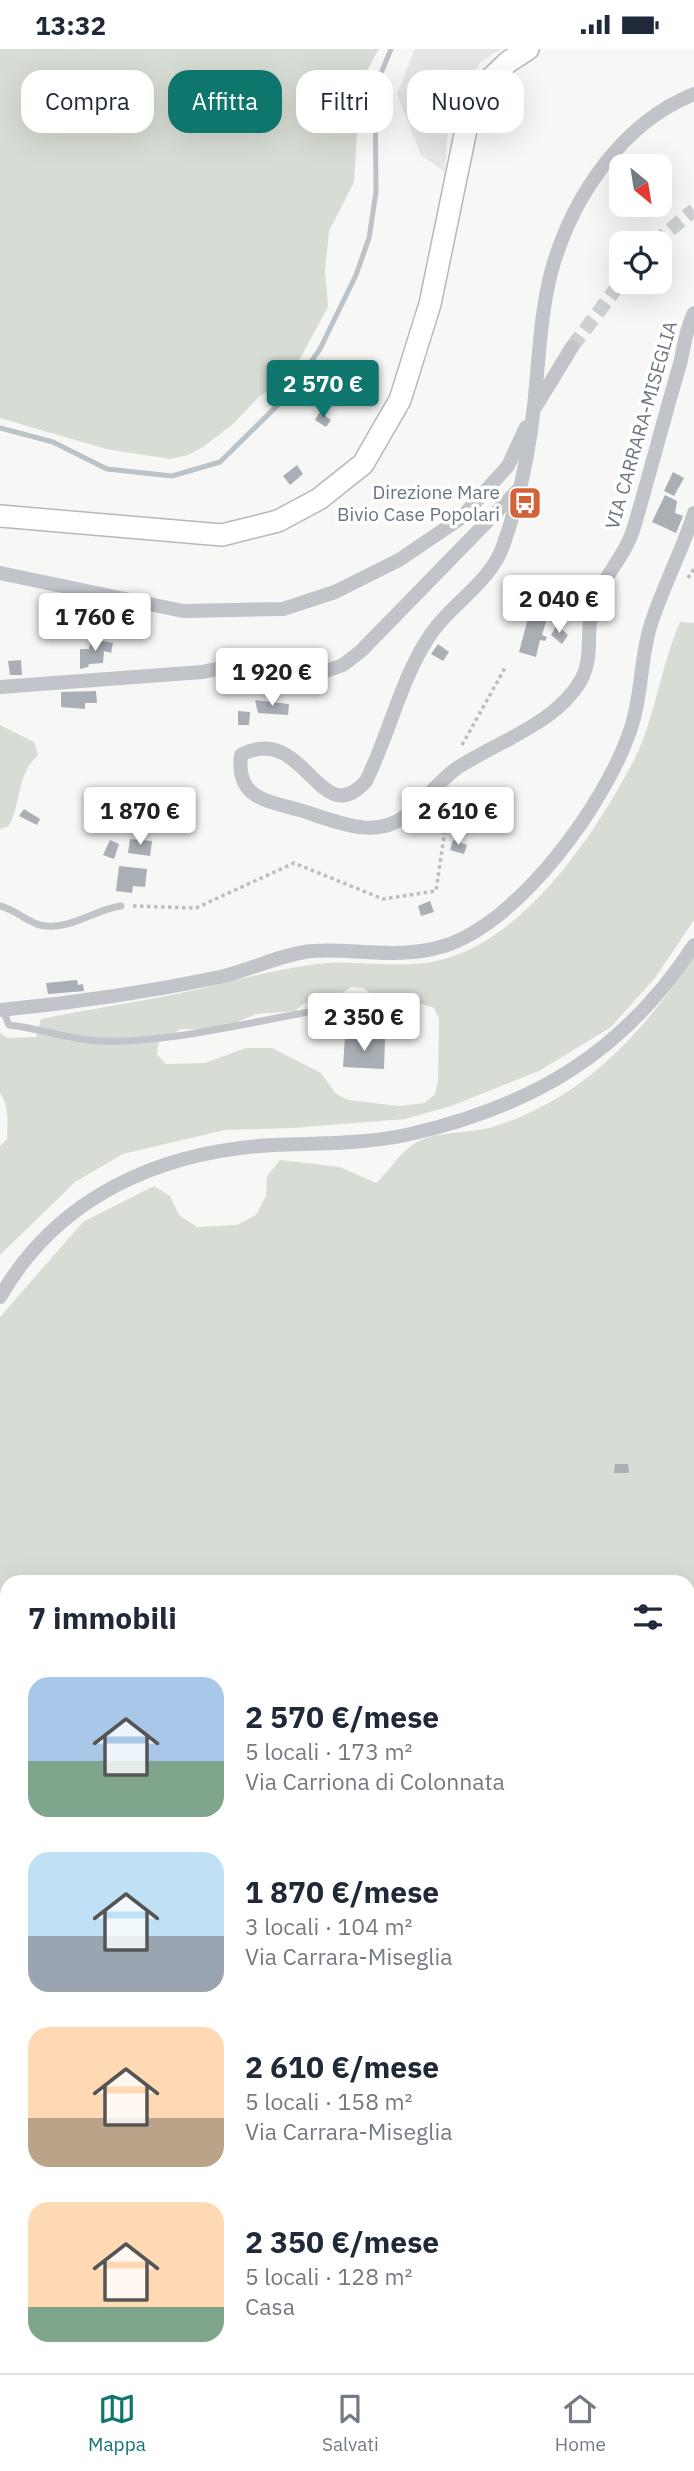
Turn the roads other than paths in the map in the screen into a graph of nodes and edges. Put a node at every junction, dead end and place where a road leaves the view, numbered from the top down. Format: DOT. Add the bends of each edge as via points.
graph roads {
  1 [pos="528,49"];
  2 [pos="694,94"];
  3 [pos="694,313"];
  4 [pos="572,347"];
  5 [pos="533,410"];
  6 [pos="520,488"];
  7 [pos="694,513"];
  8 [pos="0,516"];
  9 [pos="0,573"];
  10 [pos="0,687"];
  11 [pos="0,906"];
  12 [pos="121,906"];
  13 [pos="694,945"];
  14 [pos="1,1010"];
  15 [pos="333,1027"];
  16 [pos="0,1297"];
  1 -- 8 [label="main road" via="484,85 468,120 426,316 400,400 363,464 319,499 278,521 222,535"];
  2 -- 5 [label="street, VIA CARRARA-MISEGLIA" via="659,110 633,130 612,153 584,199 552,269"];
  3 -- 6 [label="street, VIA CARRARA-MISEGLIA" via="633,530 594,602 590,656 582,680 563,702 386,825 364,829 267,802 245,787 239,772 241,755 269,746 285,751 317,785 344,794 360,788 387,738 427,639 503,549"];
  4 -- 5 [label="street"];
  5 -- 6 [label="street, VIA CARRARA-MISEGLIA"];
  5 -- 9 [label="street" via="508,466 461,518 399,560 335,592 283,609 183,611"];
  6 -- 10 [label="street" via="361,651 326,672 291,674 240,665 202,672"];
  7 -- 14 [label="street" via="650,626 638,706 624,745 551,865 520,899 488,923 444,946 409,953 311,951 165,989"];
  11 -- 12 [label="lane" via="48,926"];
  13 -- 16 [label="street" via="616,1039 551,1082 477,1114 405,1135 247,1149 187,1157 152,1168 96,1196 63,1220 35,1245"];
  14 -- 15 [label="lane" via="9,1025 88,1040 184,1033 309,1012"];
}
